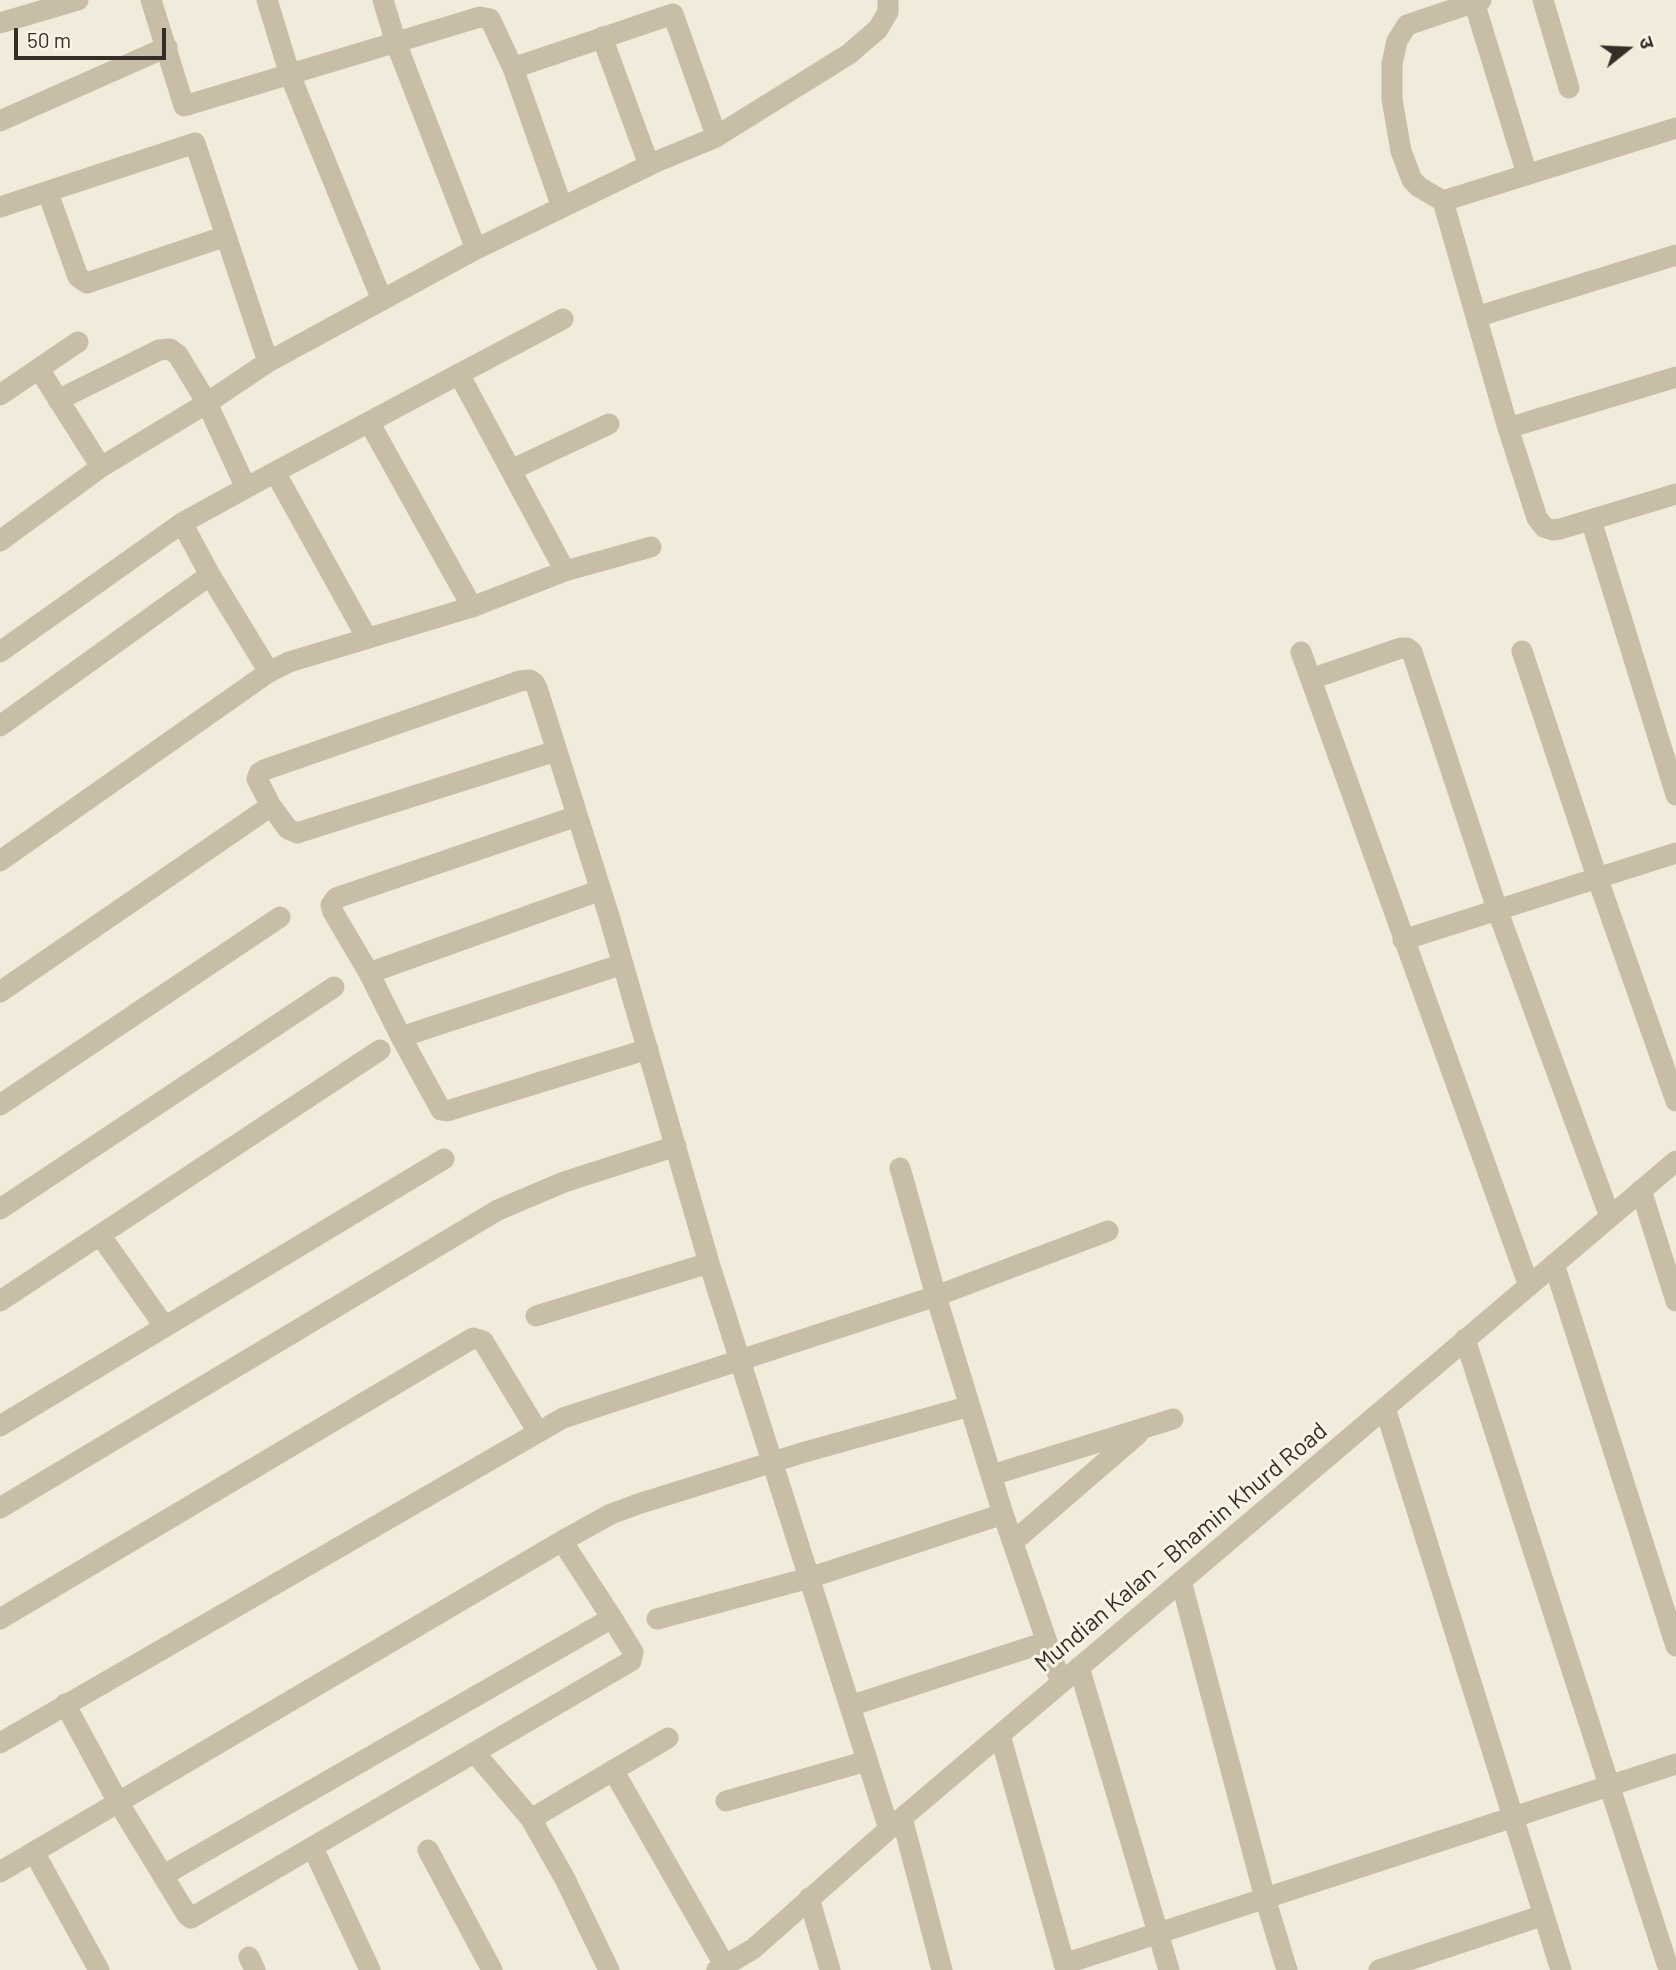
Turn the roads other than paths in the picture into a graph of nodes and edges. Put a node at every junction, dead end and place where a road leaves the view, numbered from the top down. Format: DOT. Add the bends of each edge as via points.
graph roads {
  1 [pos="78,0"];
  2 [pos="151,0"];
  3 [pos="267,0"];
  4 [pos="383,0"];
  5 [pos="888,0"];
  6 [pos="1543,0"];
  7 [pos="1477,1"];
  8 [pos="6,14"];
  9 [pos="602,37"];
  10 [pos="396,43"];
  11 [pos="167,47"];
  12 [pos="513,68"];
  13 [pos="290,75"];
  14 [pos="1569,88"];
  15 [pos="184,106"];
  16 [pos="0,121"];
  17 [pos="1676,128"];
  18 [pos="716,135"];
  19 [pos="195,143"];
  20 [pos="649,165"];
  21 [pos="1527,174"];
  22 [pos="48,193"];
  23 [pos="1443,201"];
  24 [pos="0,207"];
  25 [pos="562,208"];
  26 [pos="226,236"];
  27 [pos="476,249"];
  28 [pos="1676,255"];
  29 [pos="382,300"];
  30 [pos="1476,317"];
  31 [pos="563,319"];
  32 [pos="78,342"];
  33 [pos="268,362"];
  34 [pos="39,369"];
  35 [pos="459,374"];
  36 [pos="1676,377"];
  37 [pos="0,395"];
  38 [pos="58,400"];
  39 [pos="206,403"];
  40 [pos="369,422"];
  41 [pos="609,424"];
  42 [pos="1507,428"];
  43 [pos="101,467"];
  44 [pos="511,470"];
  45 [pos="275,472"];
  46 [pos="246,488"];
  47 [pos="1676,494"];
  48 [pos="1591,520"];
  49 [pos="182,523"];
  50 [pos="0,541"];
  51 [pos="651,547"];
  52 [pos="565,571"];
  53 [pos="210,575"];
  54 [pos="472,607"];
  55 [pos="367,638"];
  56 [pos="1522,651"];
  57 [pos="0,652"];
  58 [pos="1301,652"];
  59 [pos="269,672"];
  60 [pos="1311,679"];
  61 [pos="0,726"];
  62 [pos="556,751"];
  63 [pos="1676,795"];
  64 [pos="271,806"];
  65 [pos="577,816"];
  66 [pos="1676,853"];
  67 [pos="0,861"];
  68 [pos="1597,877"];
  69 [pos="601,890"];
  70 [pos="1497,909"];
  71 [pos="280,917"];
  72 [pos="1403,940"];
  73 [pos="623,964"];
  74 [pos="369,973"];
  75 [pos="334,987"];
  76 [pos="0,992"];
  77 [pos="401,1037"];
  78 [pos="648,1049"];
  79 [pos="380,1050"];
  80 [pos="1676,1101"];
  81 [pos="0,1105"];
  82 [pos="676,1146"];
  83 [pos="444,1159"];
  84 [pos="1676,1161"];
  85 [pos="900,1168"];
  86 [pos="1641,1190"];
  87 [pos="0,1209"];
  88 [pos="1610,1217"];
  89 [pos="1108,1231"];
  90 [pos="100,1235"];
  91 [pos="709,1263"];
  92 [pos="1554,1264"];
  93 [pos="1529,1286"];
  94 [pos="936,1296"];
  95 [pos="0,1301"];
  96 [pos="1676,1301"];
  97 [pos="536,1316"];
  98 [pos="165,1327"];
  99 [pos="1465,1339"];
  100 [pos="740,1360"];
  101 [pos="970,1406"];
  102 [pos="1385,1408"];
  103 [pos="1173,1419"];
  104 [pos="0,1426"];
  105 [pos="1145,1428"];
  106 [pos="538,1432"];
  107 [pos="771,1462"];
  108 [pos="992,1475"];
  109 [pos="0,1508"];
  110 [pos="1003,1514"];
  111 [pos="562,1541"];
  112 [pos="1013,1542"];
  113 [pos="809,1578"];
  114 [pos="1181,1581"];
  115 [pos="612,1618"];
  116 [pos="0,1619"];
  117 [pos="657,1619"];
  118 [pos="1046,1642"];
  119 [pos="1676,1646"];
  120 [pos="1079,1667"];
  121 [pos="1060,1683"];
  122 [pos="65,1704"];
  123 [pos="850,1706"];
  124 [pos="1000,1735"];
  125 [pos="668,1738"];
  126 [pos="0,1743"];
  127 [pos="474,1753"];
  128 [pos="867,1761"];
  129 [pos="1676,1764"];
  130 [pos="614,1770"];
  131 [pos="1608,1786"];
  132 [pos="726,1801"];
  133 [pos="118,1802"];
  134 [pos="1513,1817"];
  135 [pos="531,1819"];
  136 [pos="895,1823"];
  137 [pos="313,1848"];
  138 [pos="428,1850"];
  139 [pos="34,1852"];
  140 [pos="0,1872"];
  141 [pos="164,1875"];
  142 [pos="809,1898"];
  143 [pos="1265,1898"];
  144 [pos="1544,1915"];
  145 [pos="1158,1933"];
  146 [pos="1667,1964"];
  147 [pos="1065,1967"];
  148 [pos="721,1968"];
  149 [pos="99,1970"];
  150 [pos="370,1970"];
  151 [pos="492,1970"];
  152 [pos="609,1970"];
  153 [pos="830,1970"];
  154 [pos="942,1970"];
  155 [pos="1169,1970"];
  156 [pos="1287,1970"];
  157 [pos="1379,1970"];
  158 [pos="1562,1970"];
  1 -- 8 [label="street"];
  2 -- 11 [label="street"];
  3 -- 13 [label="street"];
  4 -- 10 [label="street"];
  5 -- 18 [label="street" via="888,12 878,29 849,54"];
  6 -- 14 [label="street"];
  7 -- 21 [label="street"];
  7 -- 23 [label="street" via="1407,25 1397,41 1392,64 1394,121 1408,171 1419,187"];
  9 -- 12 [label="street"];
  9 -- 18 [label="street" via="673,14"];
  9 -- 20 [label="street"];
  10 -- 12 [label="street" via="488,17"];
  10 -- 13 [label="street"];
  10 -- 27 [label="street"];
  11 -- 15 [label="street"];
  11 -- 16 [label="street"];
  12 -- 25 [label="street"];
  13 -- 15 [label="street"];
  13 -- 29 [label="street"];
  15 -- 19 [label="street"];
  17 -- 21 [label="street"];
  18 -- 20 [label="street"];
  19 -- 22 [label="street"];
  19 -- 26 [label="street"];
  20 -- 25 [label="street"];
  21 -- 23 [label="street"];
  22 -- 24 [label="street"];
  22 -- 26 [label="street" via="78,277 87,283"];
  23 -- 30 [label="street"];
  25 -- 27 [label="street"];
  26 -- 33 [label="street"];
  27 -- 29 [label="street"];
  28 -- 30 [label="street"];
  29 -- 33 [label="street"];
  30 -- 42 [label="street"];
  31 -- 35 [label="street"];
  32 -- 34 [label="street"];
  33 -- 39 [label="street"];
  34 -- 37 [label="street"];
  34 -- 38 [label="street"];
  35 -- 40 [label="street"];
  35 -- 44 [label="street"];
  36 -- 42 [label="street"];
  38 -- 39 [label="street" via="159,350 170,349"];
  38 -- 43 [label="street"];
  39 -- 43 [label="street"];
  39 -- 46 [label="street"];
  40 -- 45 [label="street"];
  40 -- 54 [label="street"];
  41 -- 44 [label="street"];
  42 -- 48 [label="street" via="1544,527 1560,529"];
  43 -- 50 [label="street"];
  44 -- 52 [label="street"];
  45 -- 46 [label="street"];
  45 -- 55 [label="street"];
  46 -- 49 [label="street"];
  47 -- 48 [label="street"];
  48 -- 63 [label="street"];
  49 -- 53 [label="street"];
  49 -- 57 [label="street"];
  51 -- 52 [label="street"];
  52 -- 54 [label="street"];
  53 -- 59 [label="street"];
  53 -- 61 [label="street"];
  54 -- 55 [label="street"];
  55 -- 59 [label="street"];
  56 -- 68 [label="street"];
  58 -- 60 [label="street"];
  59 -- 67 [label="street"];
  60 -- 70 [label="street" via="1401,648 1412,652"];
  60 -- 72 [label="street"];
  62 -- 64 [label="street" via="297,833 288,829"];
  62 -- 64 [label="street" via="537,688 525,680 264,770 257,782"];
  62 -- 65 [label="street"];
  64 -- 76 [label="street"];
  65 -- 69 [label="street"];
  65 -- 74 [label="street" via="334,900 333,912"];
  66 -- 68 [label="street"];
  68 -- 70 [label="street"];
  68 -- 80 [label="street"];
  69 -- 73 [label="street"];
  69 -- 74 [label="street"];
  70 -- 72 [label="street"];
  70 -- 88 [label="street"];
  71 -- 81 [label="street"];
  72 -- 93 [label="street"];
  73 -- 77 [label="street"];
  73 -- 78 [label="street"];
  74 -- 77 [label="street"];
  75 -- 87 [label="street"];
  77 -- 78 [label="street" via="443,1111"];
  78 -- 82 [label="street"];
  79 -- 90 [label="street"];
  82 -- 91 [label="street"];
  82 -- 109 [label="street" via="564,1182 498,1210"];
  83 -- 98 [label="street"];
  84 -- 86 [label="street, Mundian Kalan - Bhamin Khurd Road"];
  85 -- 94 [label="street"];
  86 -- 88 [label="street, Mundian Kalan - Bhamin Khurd Road"];
  86 -- 96 [label="street"];
  88 -- 92 [label="street, Mundian Kalan - Bhamin Khurd Road"];
  89 -- 94 [label="street"];
  90 -- 95 [label="street"];
  90 -- 98 [label="street"];
  91 -- 97 [label="street"];
  91 -- 100 [label="street"];
  92 -- 93 [label="street, Mundian Kalan - Bhamin Khurd Road"];
  92 -- 119 [label="street"];
  93 -- 99 [label="street, Mundian Kalan - Bhamin Khurd Road"];
  94 -- 100 [label="street"];
  94 -- 101 [label="street"];
  98 -- 104 [label="street"];
  99 -- 102 [label="street, Mundian Kalan - Bhamin Khurd Road"];
  99 -- 131 [label="street"];
  100 -- 106 [label="street" via="579,1411"];
  100 -- 107 [label="street"];
  101 -- 107 [label="street"];
  101 -- 108 [label="street"];
  102 -- 114 [label="street, Mundian Kalan - Bhamin Khurd Road"];
  102 -- 134 [label="street"];
  103 -- 105 [label="street"];
  105 -- 108 [label="street"];
  105 -- 112 [label="street"];
  106 -- 116 [label="street" via="483,1341 473,1338"];
  106 -- 122 [label="street"];
  107 -- 111 [label="street" via="624,1508"];
  107 -- 113 [label="street"];
  108 -- 110 [label="street"];
  110 -- 112 [label="street"];
  110 -- 113 [label="street"];
  111 -- 115 [label="street"];
  111 -- 133 [label="street"];
  112 -- 118 [label="street"];
  113 -- 117 [label="street"];
  113 -- 123 [label="street"];
  114 -- 120 [label="street, Mundian Kalan - Bhamin Khurd Road"];
  114 -- 143 [label="street"];
  115 -- 127 [label="street" via="633,1652 631,1661"];
  115 -- 141 [label="street"];
  118 -- 121 [label="street"];
  118 -- 123 [label="street"];
  120 -- 121 [label="street, Mundian Kalan - Bhamin Khurd Road"];
  120 -- 145 [label="street"];
  121 -- 124 [label="street, Mundian Kalan - Bhamin Khurd Road"];
  122 -- 126 [label="street"];
  122 -- 133 [label="street"];
  123 -- 128 [label="street"];
  124 -- 136 [label="street, Mundian Kalan - Bhamin Khurd Road"];
  124 -- 147 [label="street"];
  125 -- 130 [label="street"];
  127 -- 135 [label="street"];
  127 -- 137 [label="street"];
  128 -- 132 [label="street"];
  128 -- 136 [label="street"];
  129 -- 131 [label="street"];
  130 -- 135 [label="street"];
  130 -- 148 [label="street"];
  131 -- 134 [label="street"];
  131 -- 146 [label="street"];
  133 -- 139 [label="street"];
  133 -- 141 [label="street"];
  134 -- 143 [label="street"];
  134 -- 144 [label="street"];
  135 -- 152 [label="street"];
  136 -- 142 [label="street, Mundian Kalan - Bhamin Khurd Road"];
  136 -- 154 [label="street"];
  137 -- 141 [label="street" via="191,1918"];
  137 -- 150 [label="street"];
  138 -- 151 [label="street"];
  139 -- 140 [label="street"];
  139 -- 149 [label="street"];
  142 -- 148 [label="street, Mundian Kalan - Bhamin Khurd Road" via="753,1949"];
  142 -- 153 [label="street"];
  143 -- 145 [label="street"];
  143 -- 156 [label="street"];
  144 -- 157 [label="street"];
  144 -- 158 [label="street"];
  145 -- 147 [label="street"];
  145 -- 155 [label="street"];
}
